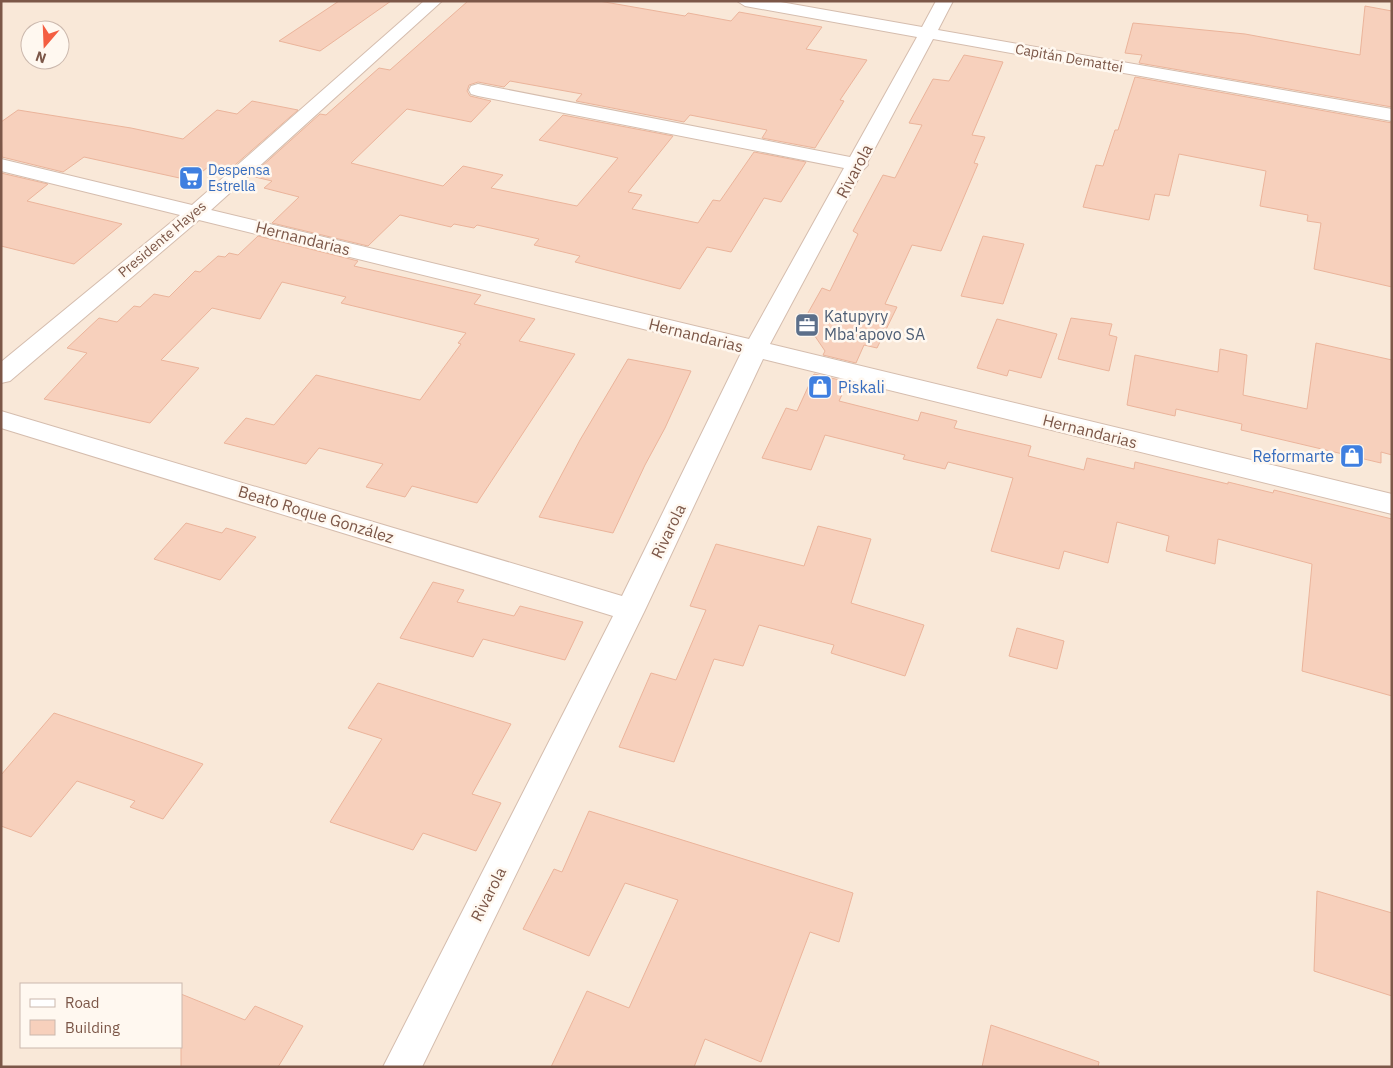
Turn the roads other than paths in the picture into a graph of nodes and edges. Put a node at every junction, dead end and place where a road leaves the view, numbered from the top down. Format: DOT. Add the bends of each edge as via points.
graph roads {
  1 [pos="434,1"];
  2 [pos="746,1"];
  3 [pos="945,1"];
  4 [pos="927,33"];
  5 [pos="478,90"];
  6 [pos="1392,116"];
  7 [pos="1,165"];
  8 [pos="858,165"];
  9 [pos="196,212"];
  10 [pos="755,350"];
  11 [pos="1,375"];
  12 [pos="1,419"];
  13 [pos="1392,504"];
  14 [pos="630,610"];
  15 [pos="402,1067"];
  1 -- 9 [label="street, Presidente Hayes"];
  2 -- 4 [label="street, Capitán Demattei"];
  3 -- 4 [label="street, Rivarola"];
  4 -- 6 [label="street, Capitán Demattei"];
  4 -- 8 [label="street, Rivarola"];
  5 -- 8 [label="street"];
  7 -- 9 [label="street, Hernandarias"];
  8 -- 10 [label="street, Rivarola"];
  9 -- 10 [label="street, Hernandarias"];
  9 -- 11 [label="street, Presidente Hayes"];
  10 -- 13 [label="street, Hernandarias"];
  10 -- 14 [label="street, Rivarola"];
  12 -- 14 [label="street, Beato Roque González"];
  14 -- 15 [label="street, Rivarola"];
}
